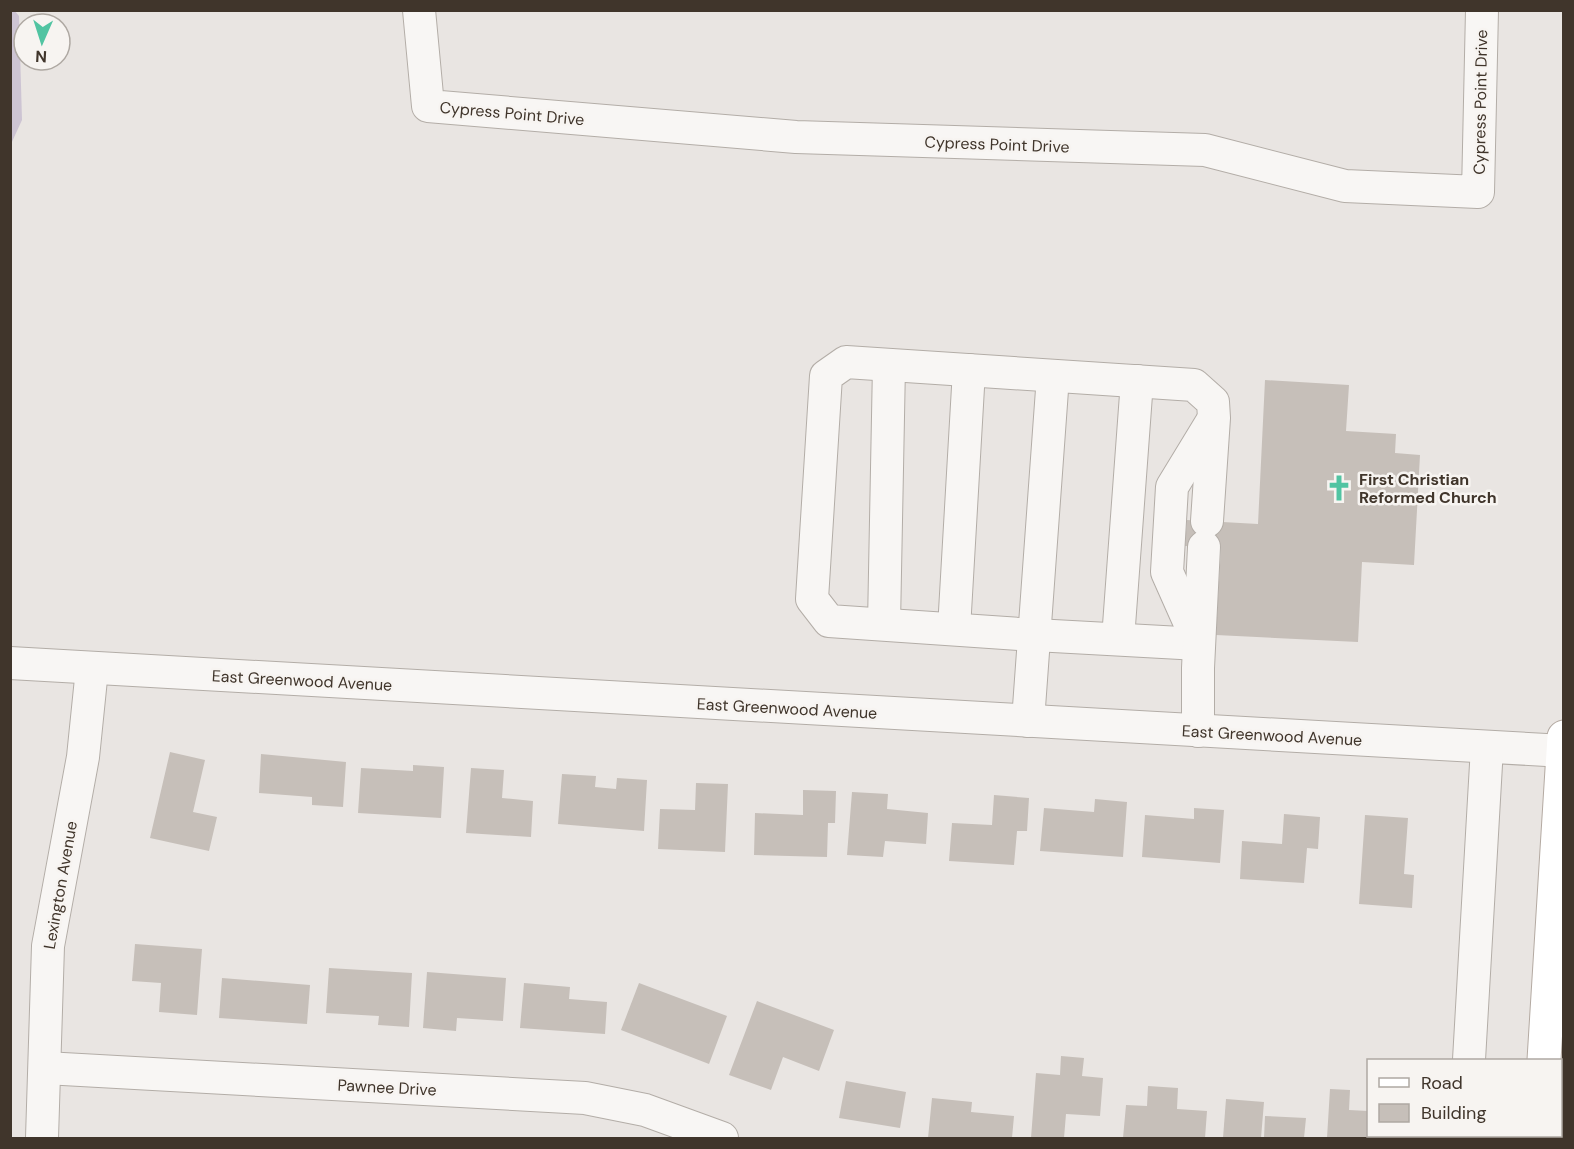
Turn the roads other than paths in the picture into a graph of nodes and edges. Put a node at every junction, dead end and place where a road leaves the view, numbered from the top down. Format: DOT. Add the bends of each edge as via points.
graph roads {
  1 [pos="419,10"];
  2 [pos="1482,10"];
  3 [pos="889,365"];
  4 [pos="969,370"];
  5 [pos="1053,376"];
  6 [pos="1137,381"];
  7 [pos="1215,418"];
  8 [pos="884,624"];
  9 [pos="954,629"];
  10 [pos="1035,635"];
  11 [pos="1118,639"];
  12 [pos="1199,644"];
  13 [pos="10,663"];
  14 [pos="92,669"];
  15 [pos="1028,721"];
  16 [pos="1198,731"];
  17 [pos="1563,746"];
  18 [pos="1487,747"];
  19 [pos="1469,1059"];
  20 [pos="1544,1059"];
  21 [pos="45,1068"];
  22 [pos="42,1138"];
  23 [pos="722,1138"];
  1 -- 2 [label="street, Cypress Point Drive" via="428,106 796,137 1205,150 1345,186 1478,192"];
  3 -- 4 [label="street"];
  3 -- 8 [label="street"];
  3 -- 8 [label="street" via="846,362 826,376 812,599 829,621"];
  4 -- 5 [label="street"];
  4 -- 9 [label="street"];
  5 -- 6 [label="street"];
  5 -- 10 [label="street"];
  6 -- 7 [label="street" via="1194,385 1213,402"];
  6 -- 11 [label="street"];
  7 -- 12 [label="street"];
  7 -- 12 [label="street" via="1172,487 1167,572"];
  8 -- 9 [label="street"];
  9 -- 10 [label="street"];
  10 -- 11 [label="street"];
  10 -- 15 [label="street"];
  11 -- 12 [label="street"];
  12 -- 16 [label="street"];
  13 -- 14 [label="street, East Greenwood Avenue"];
  14 -- 15 [label="street, East Greenwood Avenue"];
  14 -- 21 [label="street, Lexington Avenue" via="83,757 48,946"];
  15 -- 16 [label="street, East Greenwood Avenue"];
  16 -- 18 [label="street, East Greenwood Avenue"];
  17 -- 18 [label="street, East Greenwood Avenue"];
  17 -- 20 [label="main road"];
  18 -- 19 [label="street"];
  21 -- 22 [label="street, Lexington Avenue"];
  21 -- 23 [label="street, Pawnee Drive" via="585,1098 645,1110"];
}
